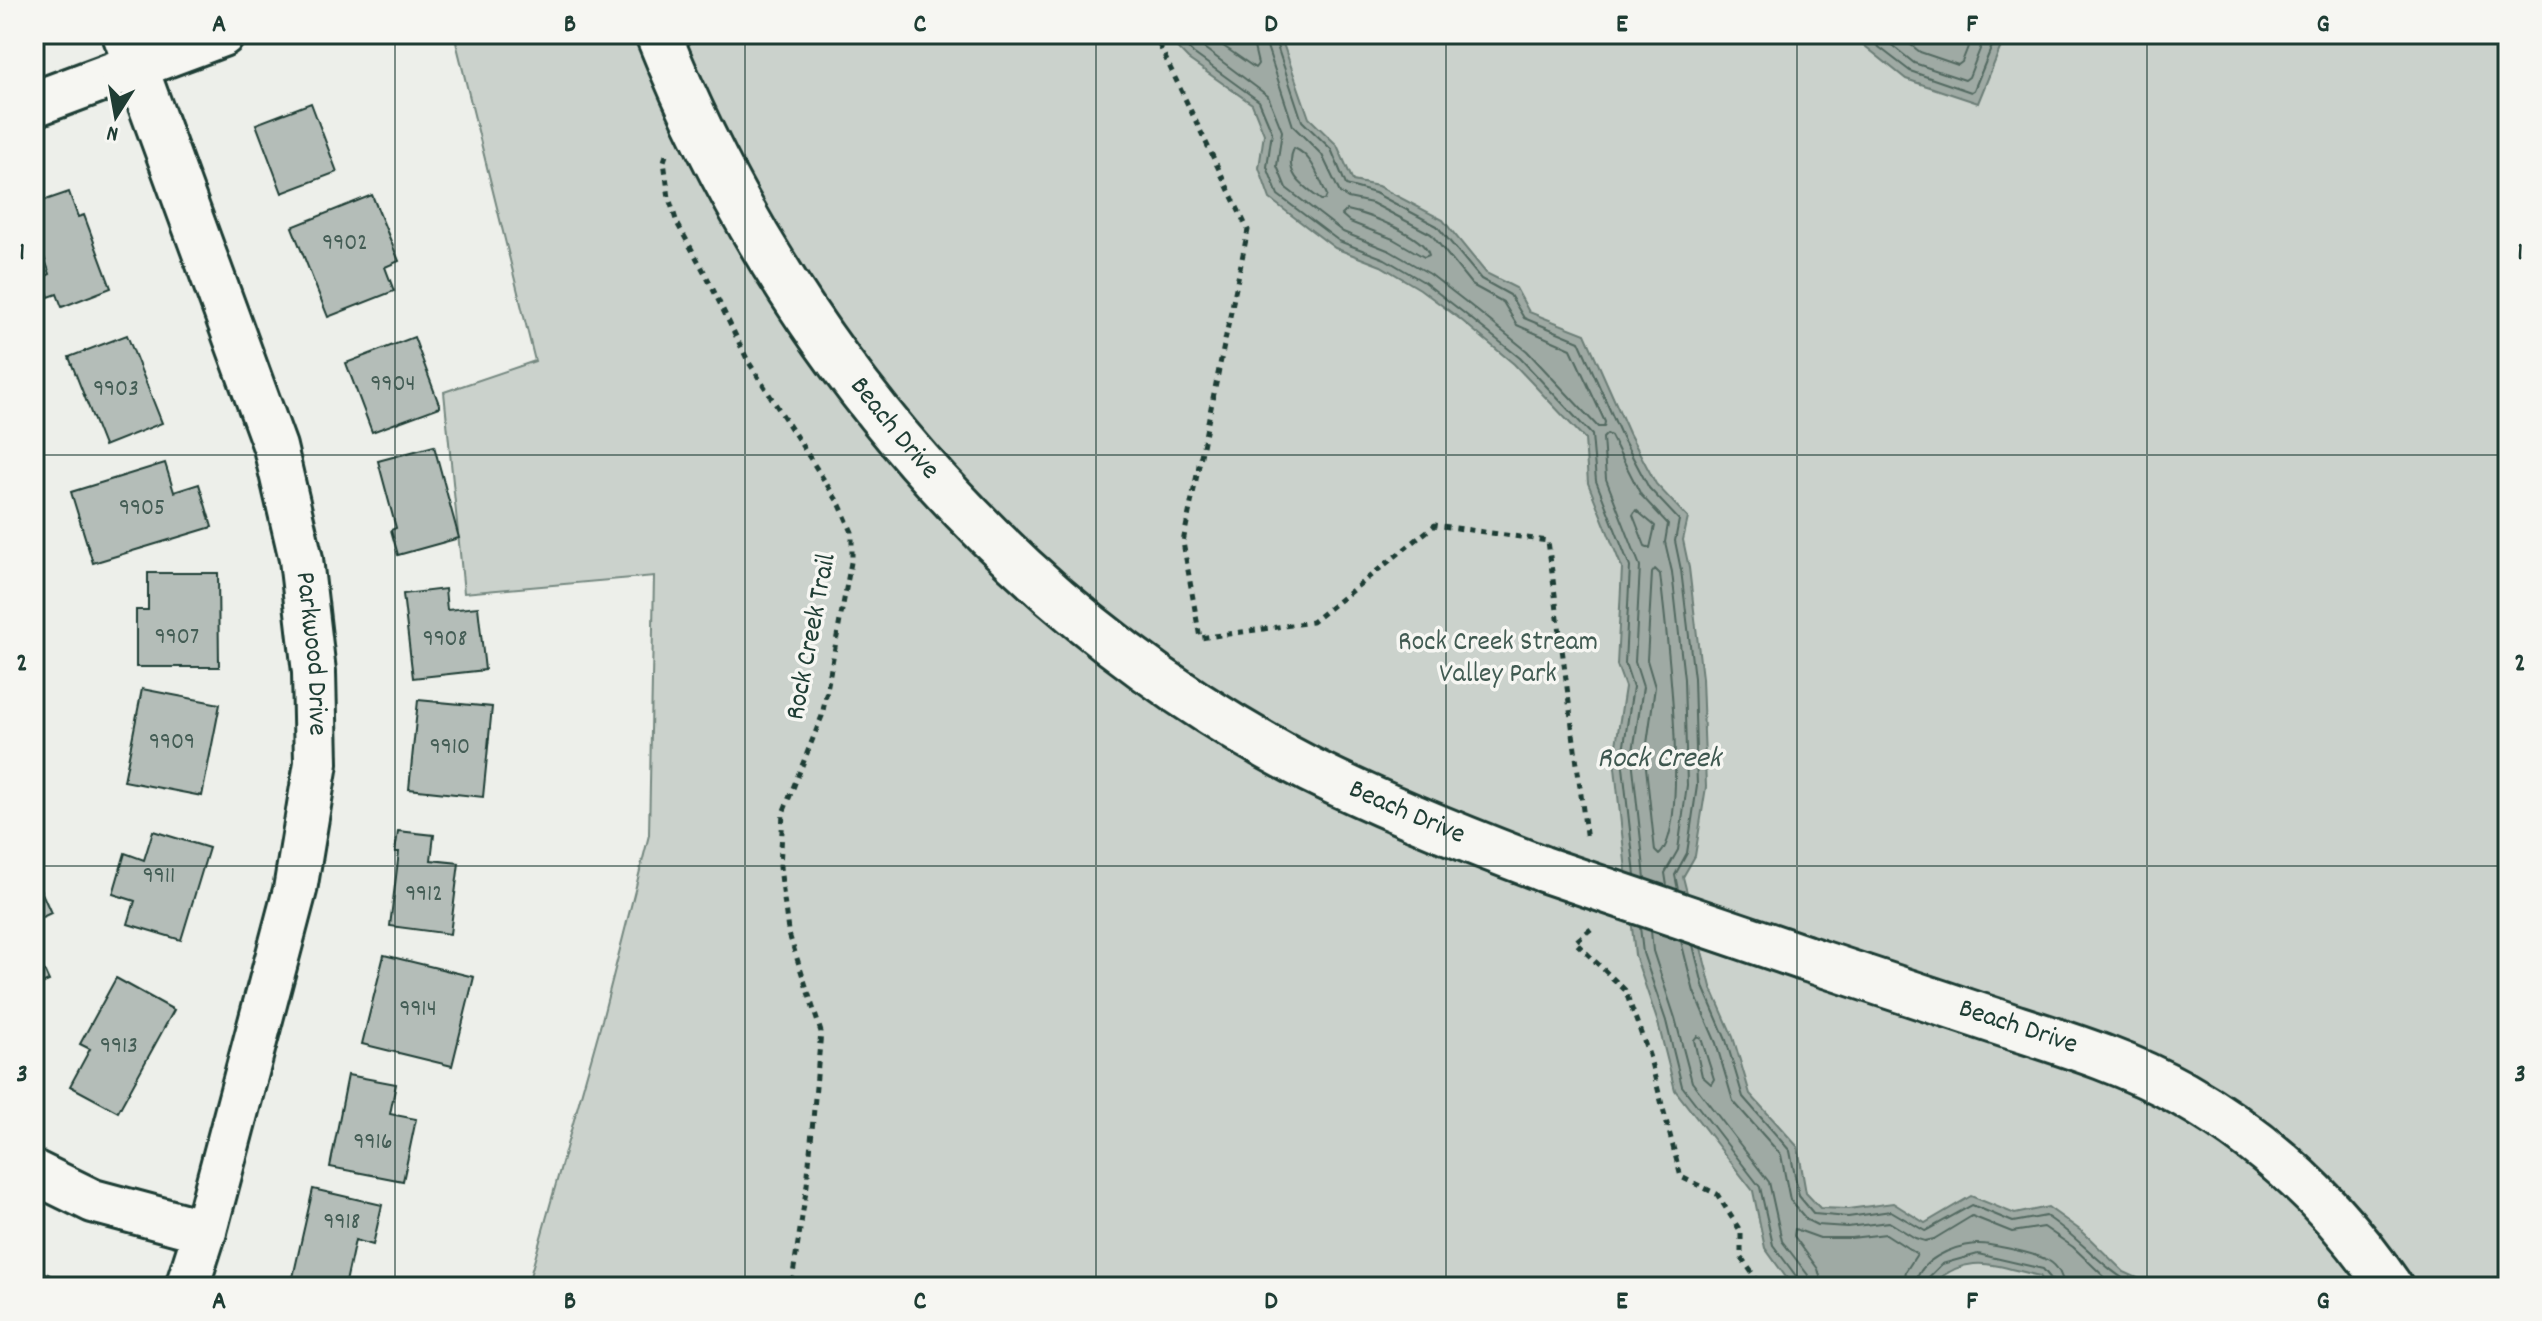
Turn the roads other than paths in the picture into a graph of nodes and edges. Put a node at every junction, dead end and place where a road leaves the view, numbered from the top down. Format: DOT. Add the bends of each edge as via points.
graph roads {
  1 [pos="222,34"];
  2 [pos="658,34"];
  3 [pos="130,51"];
  4 [pos="34,104"];
  5 [pos="34,1172"];
  6 [pos="205,1231"];
  7 [pos="187,1287"];
  8 [pos="2390,1287"];
  1 -- 3 [label="street"];
  2 -- 8 [label="street, Beach Drive, bridge" via="730,192 850,379 947,493 995,540 1048,590 1176,689 1308,768 1449,833 2081,1049 2180,1093 2225,1120 2310,1188"];
  3 -- 4 [label="street"];
  3 -- 6 [label="street, Parkwood Drive" via="275,447 301,559 314,672 316,763 295,890"];
  5 -- 6 [label="street" via="93,1201"];
  6 -- 7 [label="street, Parkwood Drive"];
}
